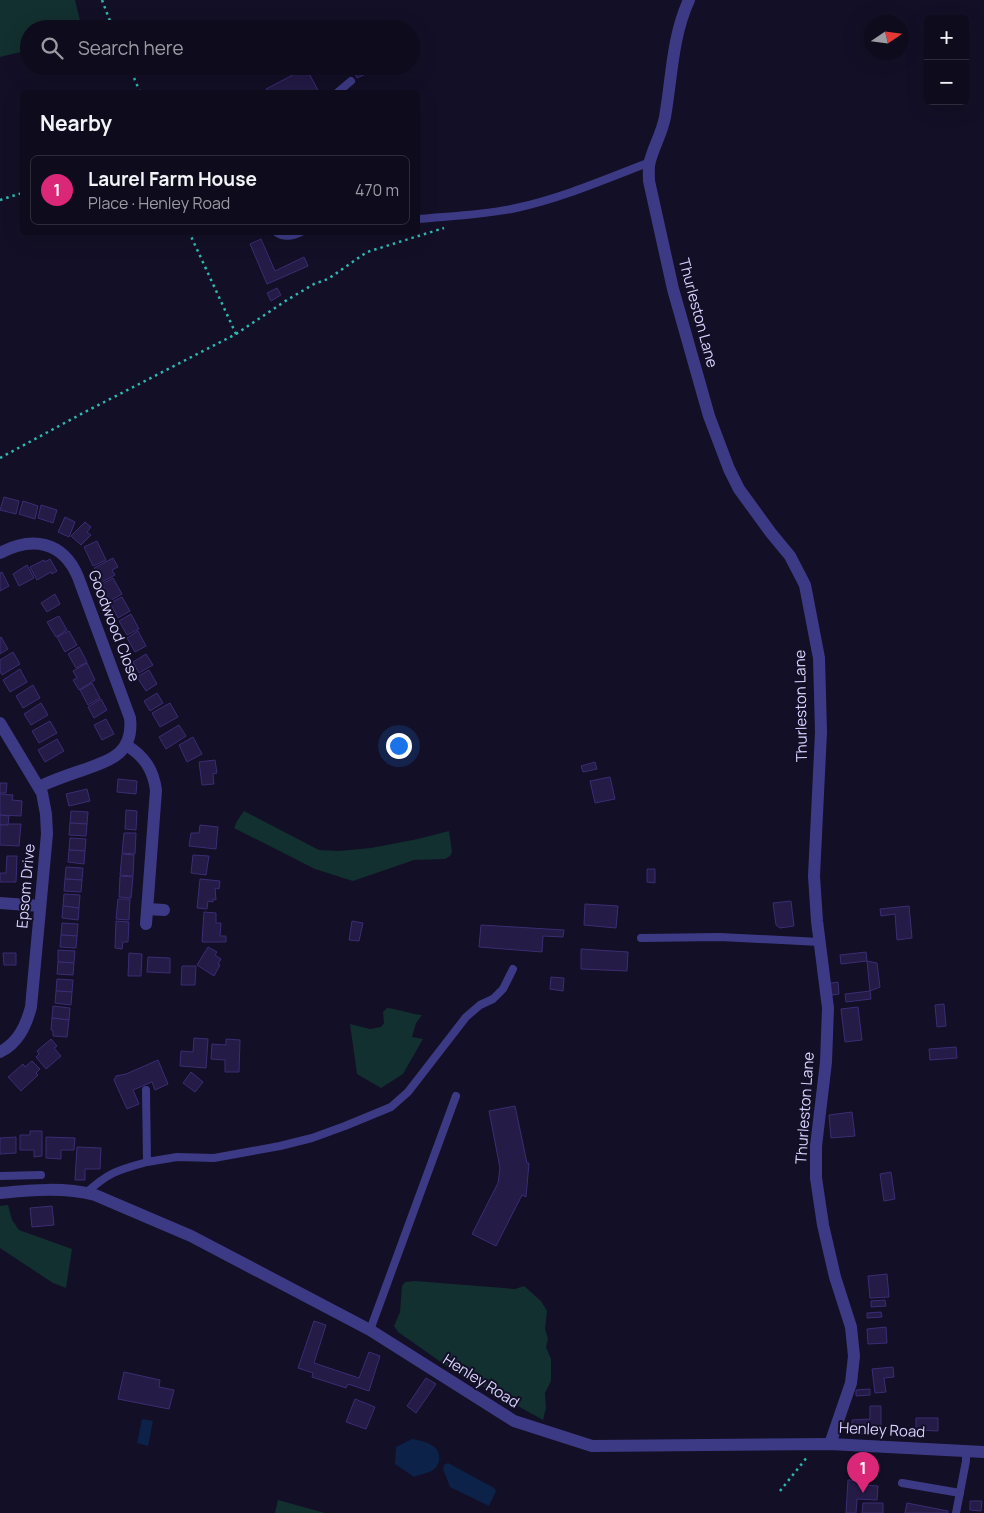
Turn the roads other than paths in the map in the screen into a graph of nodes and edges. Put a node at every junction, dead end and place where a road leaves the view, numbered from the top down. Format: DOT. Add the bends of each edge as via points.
graph roads {
  1 [pos="689,0"];
  2 [pos="351,81"];
  3 [pos="340,90"];
  4 [pos="650,162"];
  5 [pos="420,219"];
  6 [pos="280,235"];
  7 [pos="295,235"];
  8 [pos="1,550"];
  9 [pos="0,723"];
  10 [pos="126,745"];
  11 [pos="39,787"];
  12 [pos="0,903"];
  13 [pos="40,906"];
  14 [pos="148,909"];
  15 [pos="164,910"];
  16 [pos="146,924"];
  17 [pos="641,938"];
  18 [pos="820,942"];
  19 [pos="513,969"];
  20 [pos="0,1052"];
  21 [pos="146,1090"];
  22 [pos="456,1096"];
  23 [pos="148,1162"];
  24 [pos="41,1175"];
  25 [pos="0,1176"];
  26 [pos="86,1192"];
  27 [pos="0,1193"];
  28 [pos="370,1330"];
  29 [pos="828,1444"];
  30 [pos="966,1451"];
  31 [pos="984,1452"];
  32 [pos="902,1483"];
  33 [pos="960,1492"];
  34 [pos="956,1513"];
  1 -- 4 [label="street, Thurleston Lane" via="672,59 664,117"];
  2 -- 3 [label="lane"];
  4 -- 5 [label="lane" via="574,191 516,208"];
  4 -- 18 [label="street, Thurleston Lane" via="649,180 673,289 728,469 739,489 790,556 805,586 819,658 821,732 814,876"];
  6 -- 7 [label="lane"];
  8 -- 10 [label="street, Goodwood Close" via="23,544 44,544 62,554 72,565 130,718 131,732"];
  9 -- 11 [label="street, Epsom Drive"];
  10 -- 11 [label="street" via="112,759"];
  10 -- 14 [label="street" via="147,763 156,790"];
  11 -- 13 [label="street, Epsom Drive" via="47,824"];
  12 -- 13 [label="street"];
  13 -- 20 [label="street, Epsom Drive" via="29,1017 18,1037"];
  14 -- 15 [label="street"];
  14 -- 16 [label="street"];
  17 -- 18 [label="lane" via="720,937"];
  18 -- 29 [label="street, Thurleston Lane" via="828,1008 816,1178 822,1225 850,1327 854,1356 851,1383"];
  19 -- 23 [label="lane" via="503,989 466,1018 408,1092 391,1107 312,1138 280,1146 214,1158 177,1157"];
  21 -- 23 [label="lane"];
  22 -- 28 [label="lane"];
  23 -- 26 [label="lane" via="116,1170"];
  24 -- 25 [label="lane"];
  26 -- 27 [label="street, Henley Road" via="51,1189"];
  26 -- 28 [label="street, Henley Road" via="191,1236"];
  28 -- 29 [label="street, Henley Road" via="514,1421 592,1446"];
  29 -- 30 [label="street, Henley Road"];
  30 -- 31 [label="street, Henley Road"];
  30 -- 33 [label="lane"];
  32 -- 33 [label="lane"];
  33 -- 34 [label="lane"];
}
